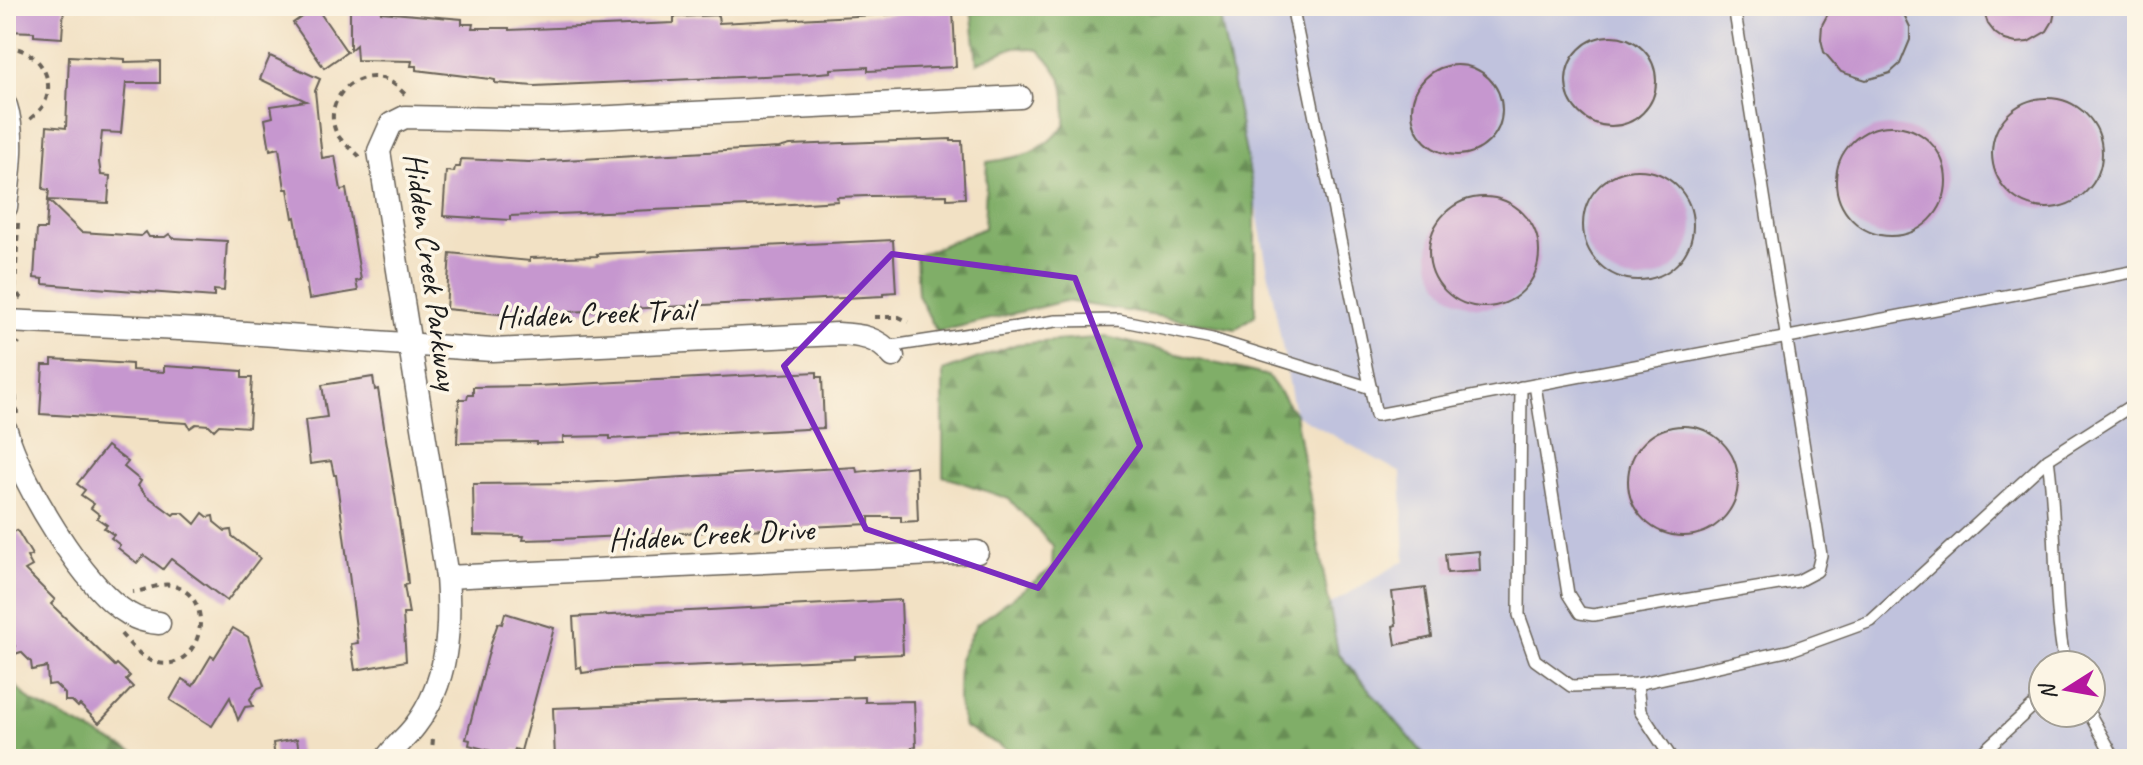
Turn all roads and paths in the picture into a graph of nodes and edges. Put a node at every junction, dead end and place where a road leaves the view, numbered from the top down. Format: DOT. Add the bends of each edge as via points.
graph roads {
  1 [pos="1292,6"];
  2 [pos="1734,6"];
  3 [pos="6,47"];
  4 [pos="1020,97"];
  5 [pos="410,99"];
  6 [pos="6,106"];
  7 [pos="24,127"];
  8 [pos="364,165"];
  9 [pos="12,214"];
  10 [pos="2137,271"];
  11 [pos="24,303"];
  12 [pos="871,317"];
  13 [pos="6,321"];
  14 [pos="909,322"];
  15 [pos="1786,337"];
  16 [pos="24,338"];
  17 [pos="408,345"];
  18 [pos="889,351"];
  19 [pos="1535,385"];
  20 [pos="1521,387"];
  21 [pos="1371,388"];
  22 [pos="2137,402"];
  23 [pos="12,424"];
  24 [pos="2048,459"];
  25 [pos="977,552"];
  26 [pos="447,577"];
  27 [pos="123,589"];
  28 [pos="159,623"];
  29 [pos="118,631"];
  30 [pos="2062,649"];
  31 [pos="1637,684"];
  32 [pos="2027,712"];
  33 [pos="2098,729"];
  34 [pos="392,757"];
  35 [pos="1672,759"];
  36 [pos="1975,759"];
  37 [pos="2115,759"];
  1 -- 21 [label="lane"];
  2 -- 15 [label="lane"];
  3 -- 7 [label="path" via="33,56 48,82 42,107"];
  4 -- 17 [label="street, Hidden Creek Parkway" via="551,120 398,119 384,134 379,151"];
  5 -- 8 [label="path" via="385,79 373,78 353,81 338,95 336,132"];
  6 -- 9 [label="street"];
  9 -- 11 [label="path" via="15,290"];
  10 -- 15 [label="lane"];
  12 -- 14 [label="path"];
  13 -- 17 [label="street, Hidden Creek Trail"];
  15 -- 19 [label="lane"];
  15 -- 19 [label="lane" via="1821,555 1817,571 1798,581 1580,613 1568,594"];
  16 -- 23 [label="path" via="12,355"];
  17 -- 18 [label="street, Hidden Creek Trail" via="520,350 838,334 861,336"];
  17 -- 26 [label="street, Hidden Creek Parkway"];
  18 -- 21 [label="lane" via="1056,321 1119,320 1212,339"];
  19 -- 20 [label="lane"];
  20 -- 21 [label="lane" via="1376,415"];
  20 -- 31 [label="lane" via="1519,615 1535,660 1571,686"];
  22 -- 24 [label="lane"];
  23 -- 28 [label="street" via="17,463 79,563 128,614"];
  24 -- 30 [label="lane"];
  24 -- 31 [label="lane" via="1871,621 1791,650"];
  25 -- 26 [label="street, Hidden Creek Drive"];
  26 -- 34 [label="street, Hidden Creek Parkway" via="448,644 441,671 431,699"];
  27 -- 29 [label="path" via="176,586 196,601 202,625 188,654 166,663 138,652"];
  31 -- 35 [label="lane" via="1640,711"];
  32 -- 36 [label="lane"];
  33 -- 37 [label="lane"];
}
